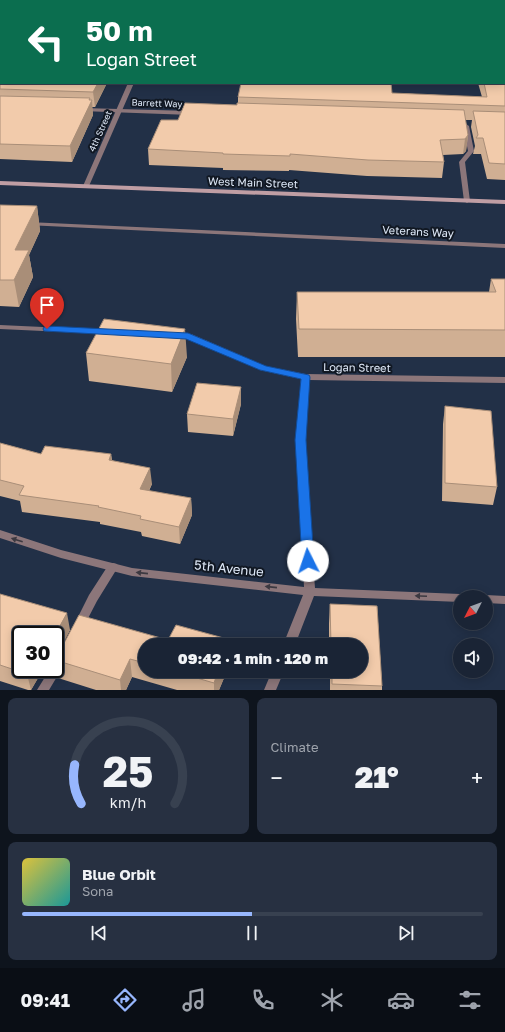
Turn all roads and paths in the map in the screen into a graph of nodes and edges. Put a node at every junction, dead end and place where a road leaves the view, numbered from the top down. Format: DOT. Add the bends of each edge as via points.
graph roads {
  1 [pos="131,84"];
  2 [pos="78,109"];
  3 [pos="119,111"];
  4 [pos="198,113"];
  5 [pos="458,122"];
  6 [pos="466,123"];
  7 [pos="474,123"];
  8 [pos="0,182"];
  9 [pos="86,186"];
  10 [pos="467,200"];
  11 [pos="505,202"];
  12 [pos="24,224"];
  13 [pos="505,246"];
  14 [pos="0,327"];
  15 [pos="117,332"];
  16 [pos="164,335"];
  17 [pos="305,377"];
  18 [pos="505,380"];
  19 [pos="0,534"];
  20 [pos="113,567"];
  21 [pos="310,592"];
  22 [pos="453,598"];
  23 [pos="493,599"];
  24 [pos="505,600"];
  25 [pos="73,637"];
  26 [pos="292,638"];
  27 [pos="67,650"];
  28 [pos="275,678"];
  29 [pos="43,690"];
  30 [pos="270,690"];
  1 -- 3 [label="street, 4th Street"];
  2 -- 3 [label="street, Barrett Way"];
  3 -- 4 [label="street, Barrett Way"];
  3 -- 9 [label="street, 4th Street"];
  5 -- 6 [label="street"];
  6 -- 7 [label="street"];
  6 -- 10 [label="street" via="471,151 462,162"];
  8 -- 9 [label="main road, West Main Street"];
  9 -- 10 [label="main road, West Main Street"];
  10 -- 11 [label="main road, West Main Street"];
  12 -- 13 [label="street, Veterans Way"];
  14 -- 15 [label="street"];
  16 -- 17 [label="street, Logan Street" via="188,336 263,368"];
  17 -- 18 [label="street, Logan Street"];
  17 -- 21 [label="street" via="300,440"];
  20 -- 19 [label="street, 5th Avenue, one-way" via="61,554"];
  21 -- 20 [label="street, 5th Avenue, one-way" via="132,572"];
  20 -- 25 [label="street"];
  22 -- 21 [label="street, 5th Avenue, one-way"];
  21 -- 26 [label="street"];
  23 -- 24 [label="street"];
  27 -- 29 [label="street"];
  28 -- 30 [label="street"];
}
